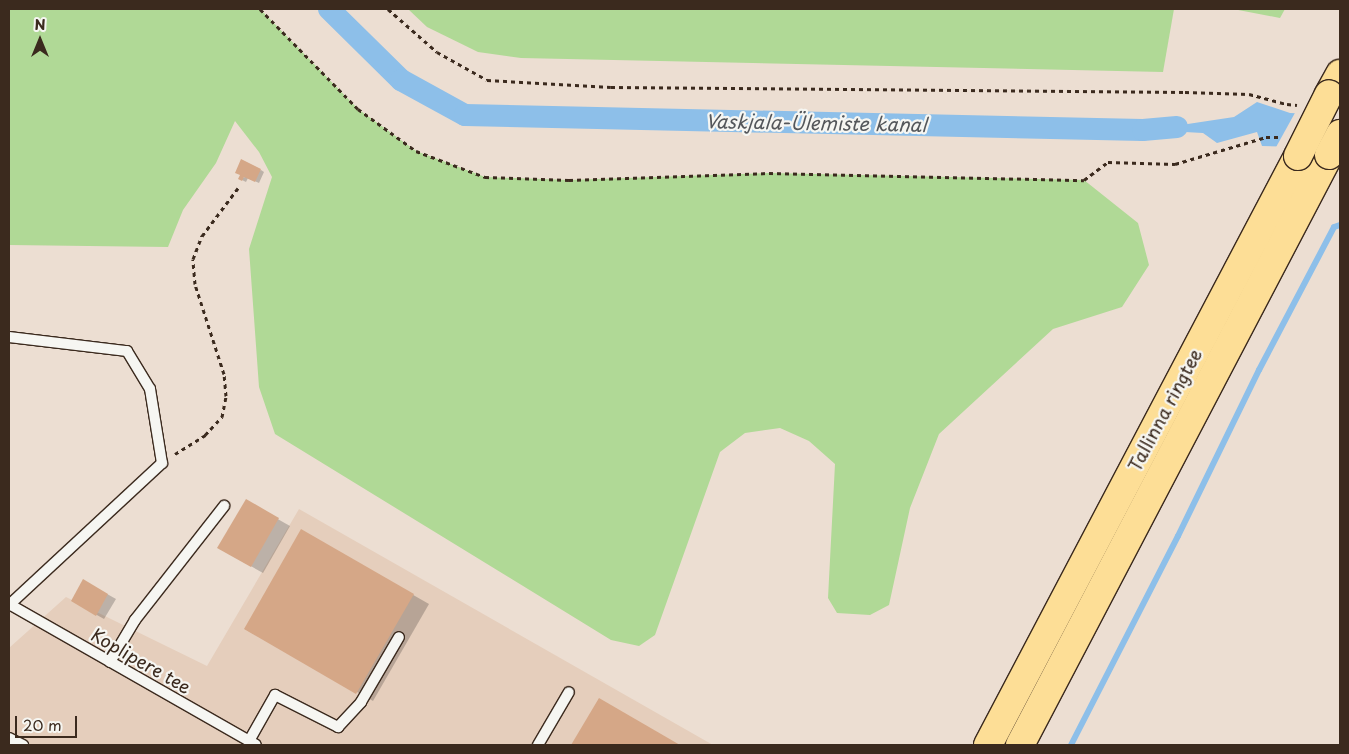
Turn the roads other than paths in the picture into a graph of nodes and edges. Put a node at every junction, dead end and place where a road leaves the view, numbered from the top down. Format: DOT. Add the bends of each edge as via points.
graph roads {
  1 [pos="1335,84"];
  2 [pos="1335,145"];
  3 [pos="9,337"];
  4 [pos="224,506"];
  5 [pos="9,605"];
  6 [pos="399,637"];
  7 [pos="110,662"];
  8 [pos="569,692"];
  9 [pos="9,738"];
  10 [pos="1023,741"];
  11 [pos="252,743"];
  12 [pos="23,745"];
  13 [pos="538,745"];
  14 [pos="988,745"];
  1 -- 14 [label="highway, Tallinna ringtee, bridge" via="1295,147"];
  2 -- 10 [label="highway, Tallinna ringtee"];
  3 -- 5 [label="lane, Koplipere tee" via="126,351 150,388 162,463"];
  4 -- 7 [label="lane" via="136,620"];
  5 -- 7 [label="lane, Koplipere tee"];
  6 -- 11 [label="lane" via="361,702 338,726 275,695"];
  7 -- 11 [label="lane, Koplipere tee"];
  8 -- 13 [label="lane"];
  9 -- 12 [label="lane"];
}
